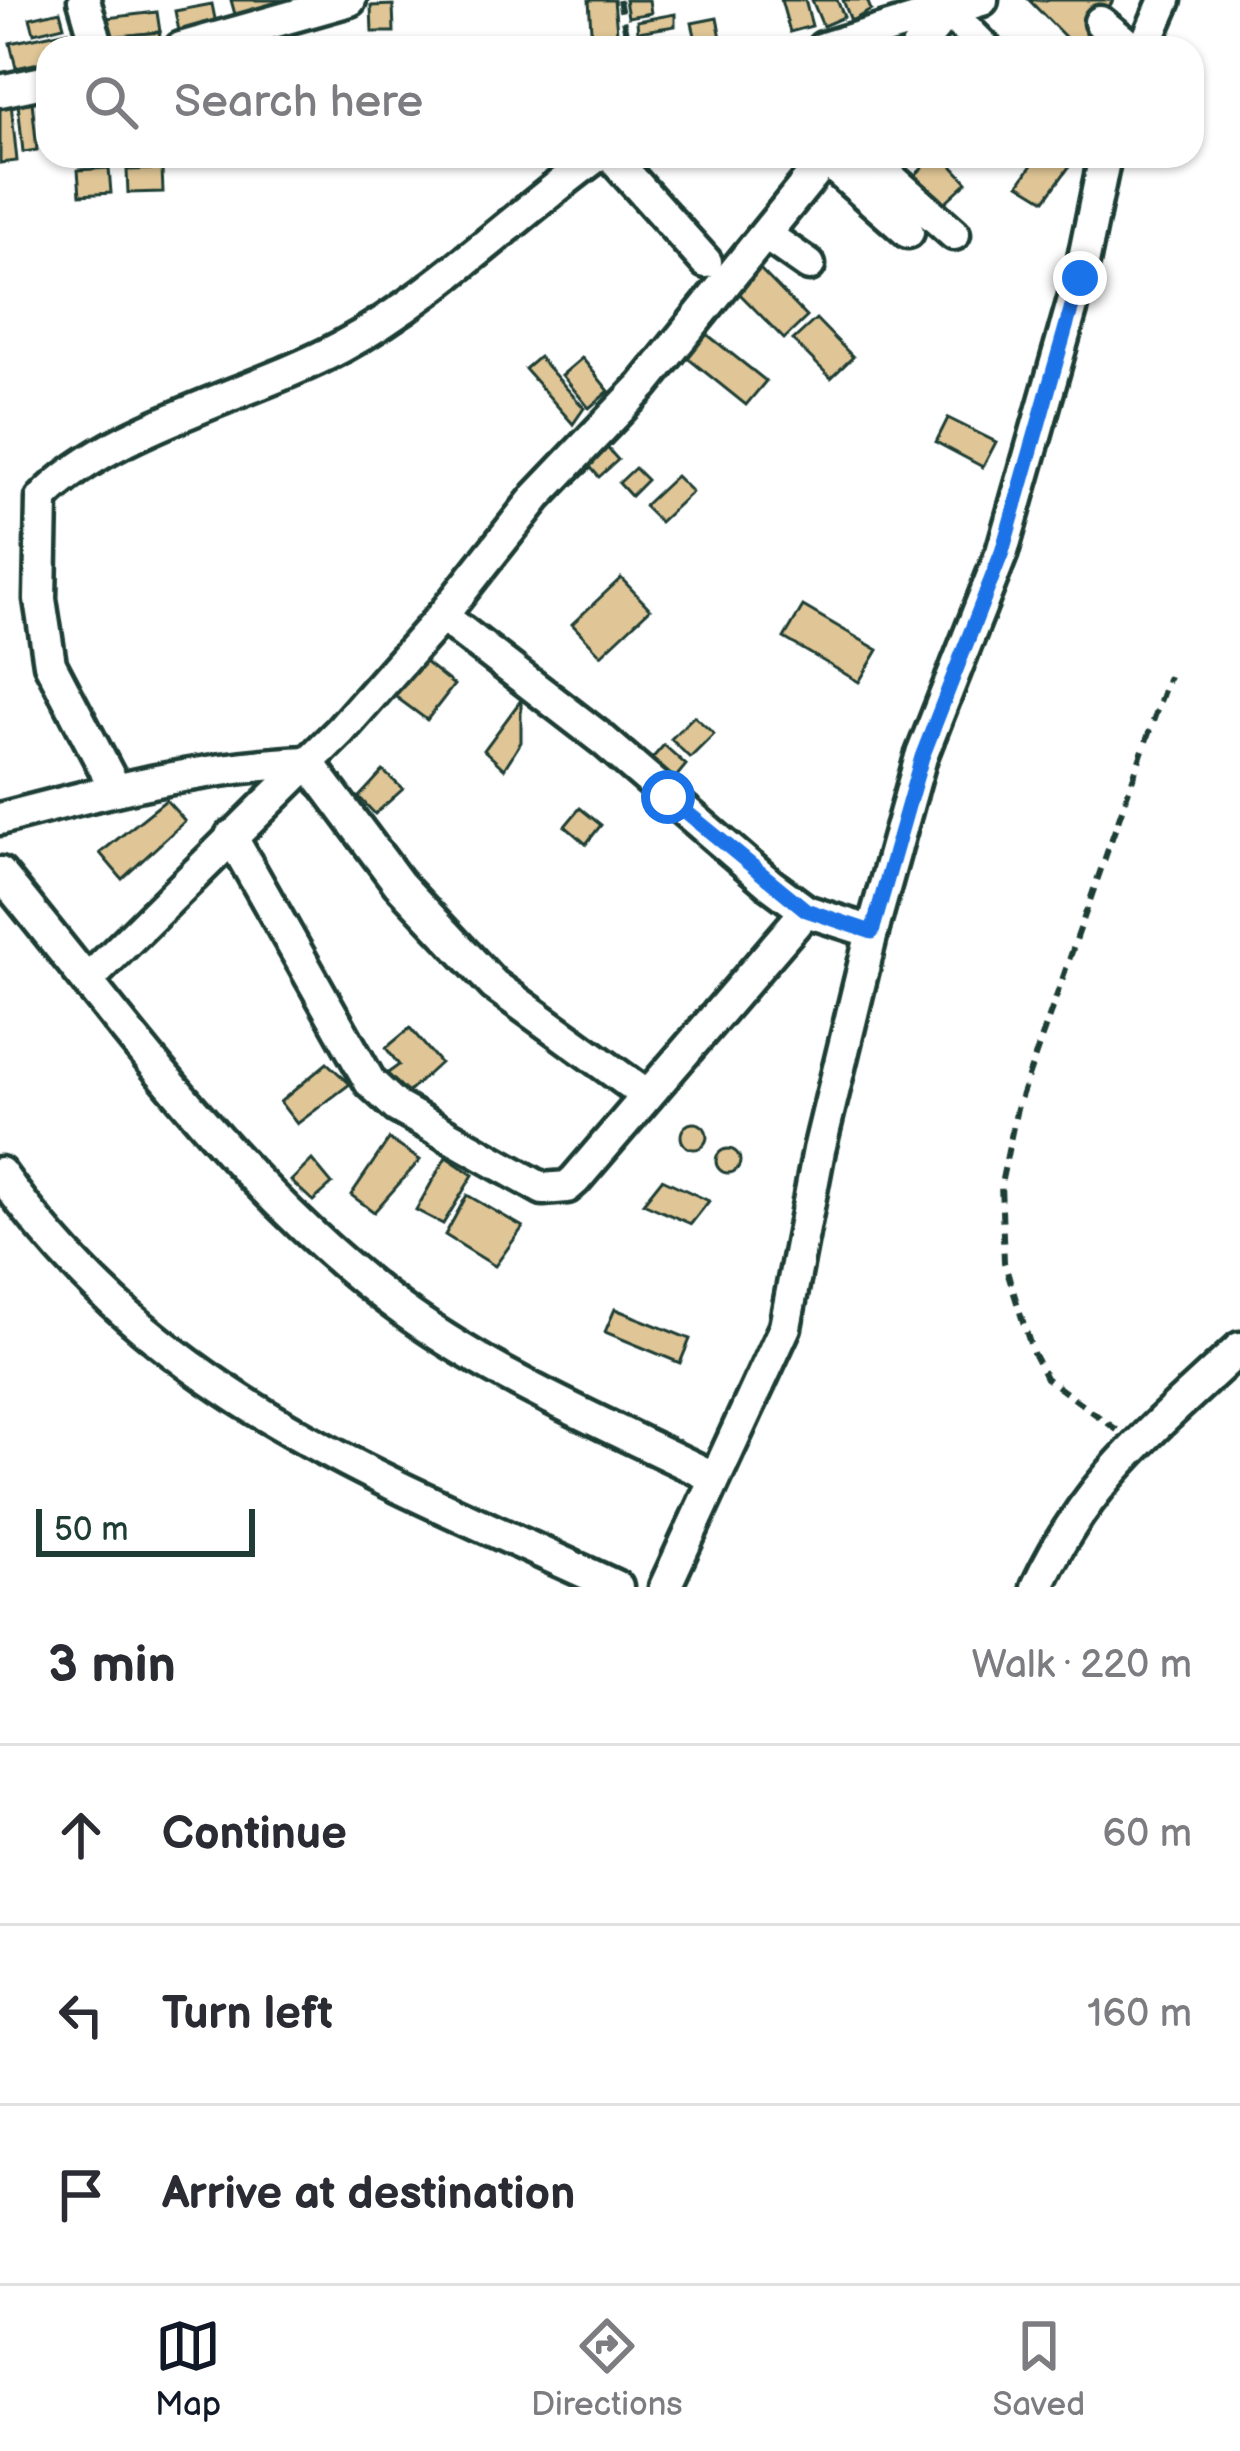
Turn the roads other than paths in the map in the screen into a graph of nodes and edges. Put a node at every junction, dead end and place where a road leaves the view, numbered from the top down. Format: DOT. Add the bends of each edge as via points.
graph roads {
  1 [pos="84,0"];
  2 [pos="350,0"];
  3 [pos="982,0"];
  4 [pos="1165,0"];
  5 [pos="316,5"];
  6 [pos="948,11"];
  7 [pos="1100,22"];
  8 [pos="94,36"];
  9 [pos="219,36"];
  10 [pos="864,36"];
  11 [pos="926,36"];
  12 [pos="974,36"];
  13 [pos="1117,36"];
  14 [pos="1149,36"];
  15 [pos="36,84"];
  16 [pos="0,91"];
  17 [pos="581,168"];
  18 [pos="621,168"];
  19 [pos="818,168"];
  20 [pos="837,168"];
  21 [pos="879,168"];
  22 [pos="1103,168"];
  23 [pos="908,232"];
  24 [pos="953,234"];
  25 [pos="766,235"];
  26 [pos="706,262"];
  27 [pos="809,265"];
  28 [pos="442,616"];
  29 [pos="308,762"];
  30 [pos="115,788"];
  31 [pos="0,819"];
  32 [pos="231,836"];
  33 [pos="0,873"];
  34 [pos="806,910"];
  35 [pos="872,932"];
  36 [pos="88,980"];
  37 [pos="647,1096"];
  38 [pos="0,1172"];
  39 [pos="1240,1348"];
  40 [pos="713,1477"];
  41 [pos="617,1587"];
  42 [pos="665,1587"];
  43 [pos="1037,1587"];
  1 -- 8 [label="street"];
  2 -- 5 [label="street"];
  3 -- 6 [label="street"];
  4 -- 14 [label="street"];
  5 -- 9 [label="street"];
  6 -- 10 [label="street"];
  6 -- 11 [label="street"];
  6 -- 12 [label="street"];
  7 -- 13 [label="street"];
  15 -- 16 [label="street"];
  17 -- 30 [label="street" via="395,314 307,364 81,466 42,499 40,599 50,664"];
  18 -- 26 [label="street"];
  19 -- 25 [label="street"];
  20 -- 23 [label="street"];
  21 -- 24 [label="street"];
  22 -- 35 [label="street" via="1080,278 1002,552 922,757"];
  25 -- 27 [label="street"];
  25 -- 28 [label="street"];
  28 -- 29 [label="street"];
  28 -- 34 [label="street"];
  29 -- 30 [label="street" via="235,765"];
  29 -- 32 [label="street"];
  29 -- 37 [label="street" via="399,884 494,985"];
  30 -- 31 [label="street"];
  32 -- 36 [label="street"];
  32 -- 37 [label="street" via="335,1028 397,1107 556,1191 575,1180"];
  33 -- 36 [label="street"];
  34 -- 35 [label="street"];
  34 -- 37 [label="street"];
  35 -- 40 [label="street" via="785,1327"];
  36 -- 40 [label="street" via="259,1183 361,1278 510,1377"];
  38 -- 41 [label="street" via="95,1287 219,1390 311,1445"];
  39 -- 43 [label="street" via="1134,1443 1074,1516"];
  40 -- 42 [label="street"];
}
